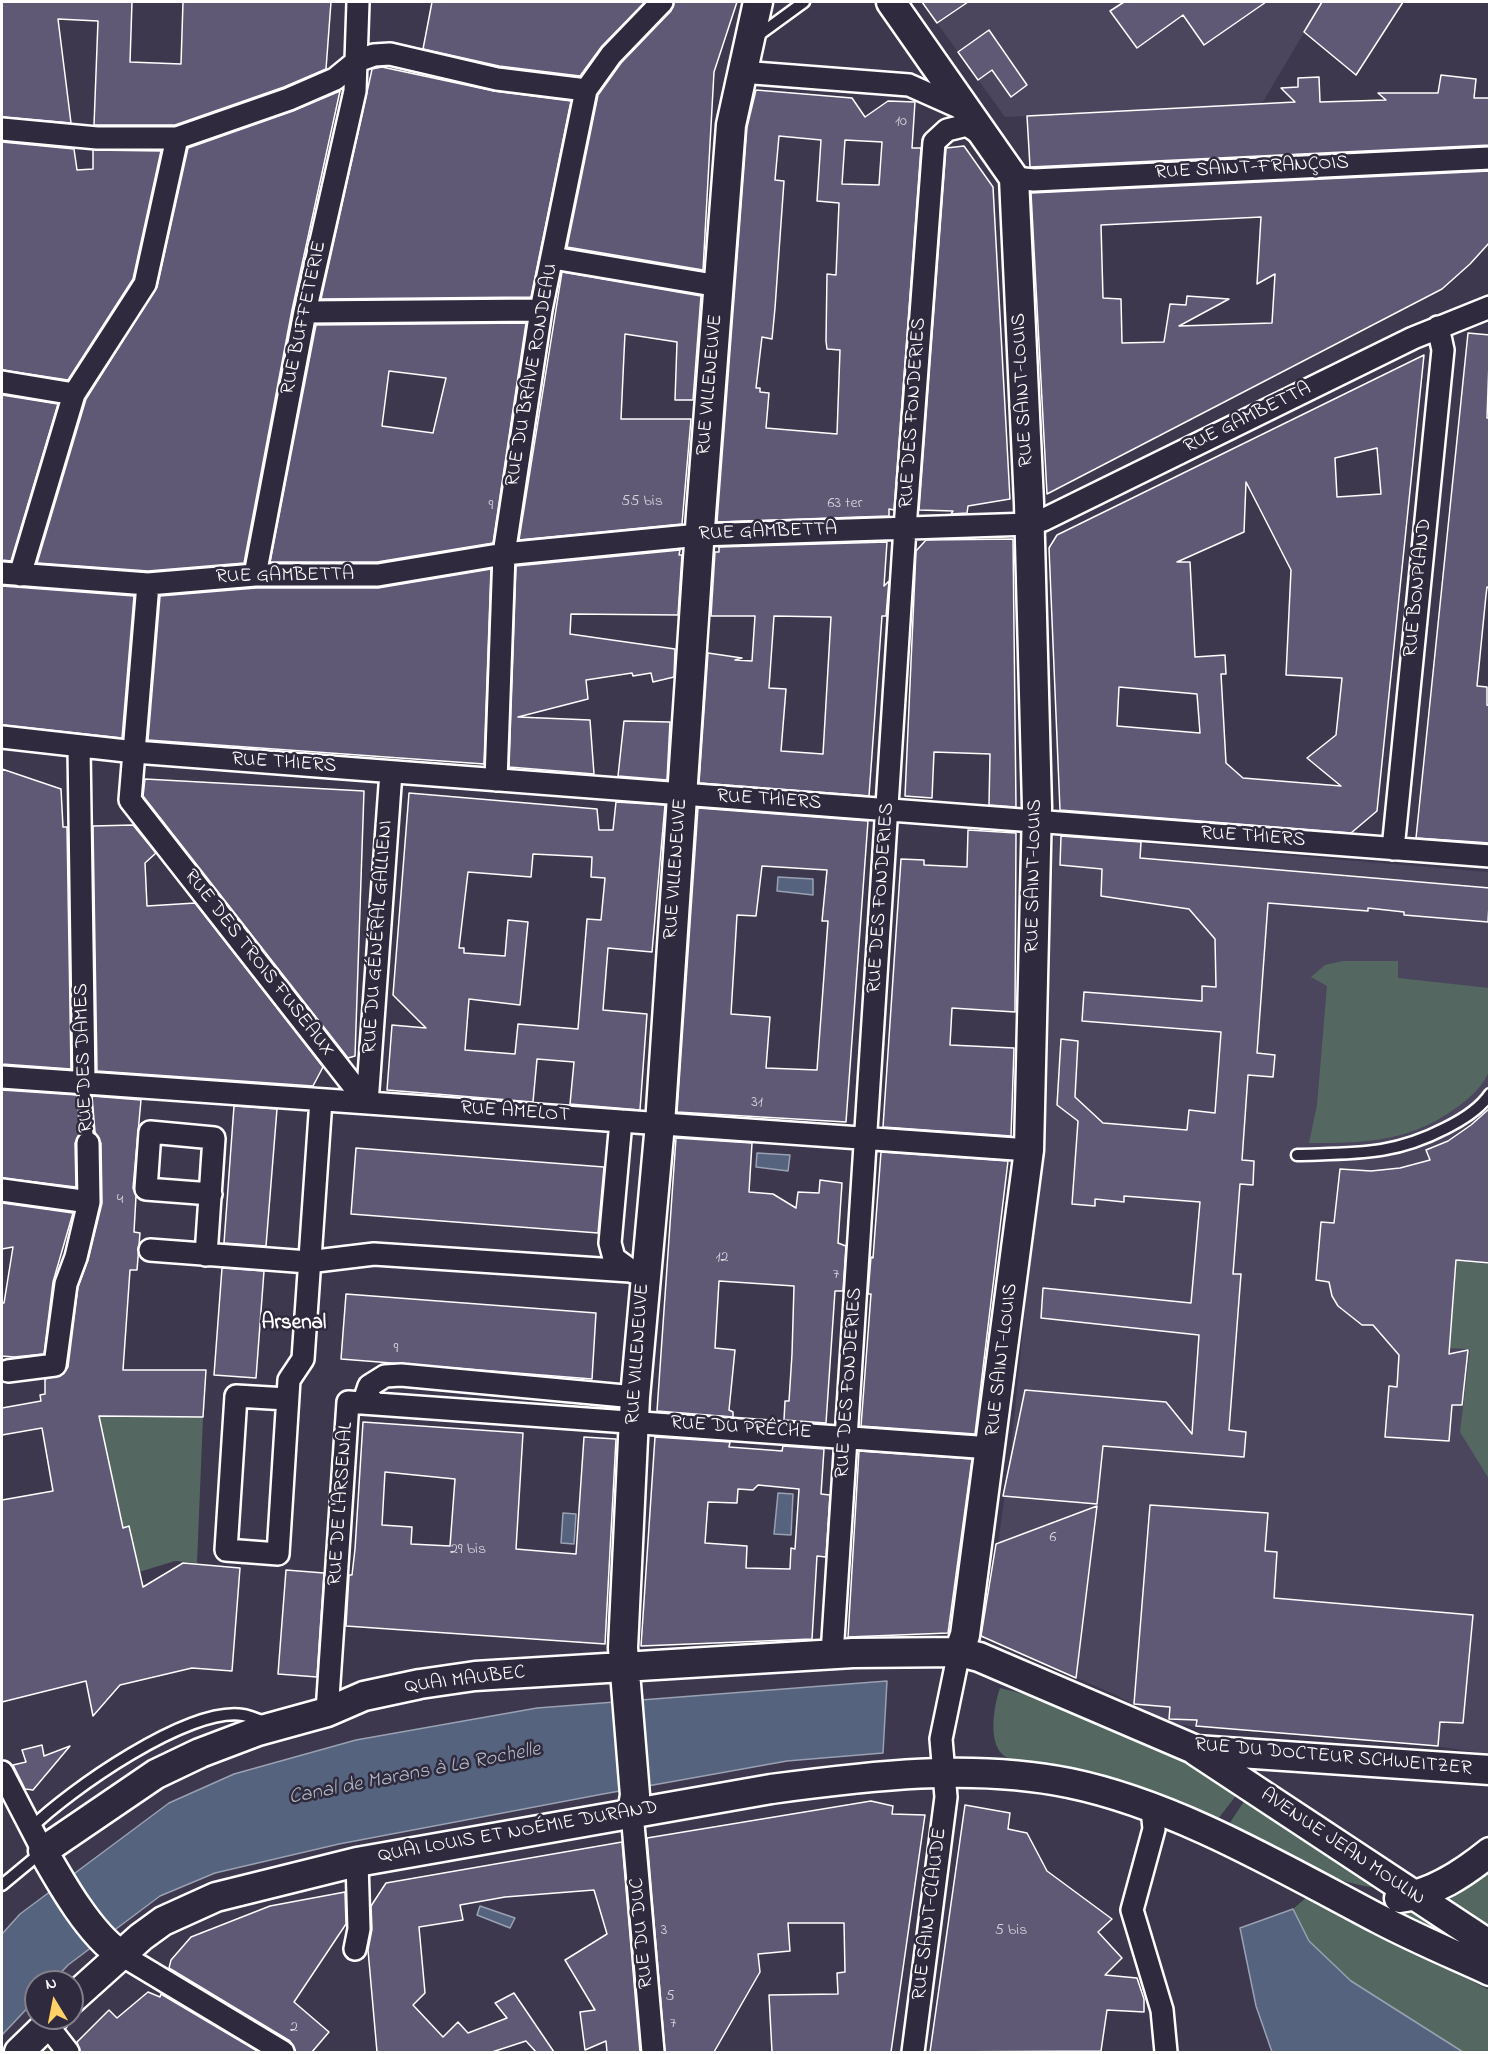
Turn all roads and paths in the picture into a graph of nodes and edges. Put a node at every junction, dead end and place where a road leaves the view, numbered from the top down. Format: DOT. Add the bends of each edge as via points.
graph roads {
  1 [pos="358,2"];
  2 [pos="662,2"];
  3 [pos="758,2"];
  4 [pos="804,2"];
  5 [pos="891,2"];
  6 [pos="748,43"];
  7 [pos="357,61"];
  8 [pos="741,72"];
  9 [pos="586,90"];
  10 [pos="966,110"];
  11 [pos="2,129"];
  12 [pos="986,137"];
  13 [pos="177,138"];
  14 [pos="1490,158"];
  15 [pos="1014,178"];
  16 [pos="553,258"];
  17 [pos="719,286"];
  18 [pos="1490,307"];
  19 [pos="542,310"];
  20 [pos="305,312"];
  21 [pos="1438,327"];
  22 [pos="2,382"];
  23 [pos="74,394"];
  24 [pos="1030,524"];
  25 [pos="905,528"];
  26 [pos="699,535"];
  27 [pos="504,554"];
  28 [pos="11,574"];
  29 [pos="255,574"];
  30 [pos="148,584"];
  31 [pos="2,737"];
  32 [pos="79,748"];
  33 [pos="135,752"];
  34 [pos="391,772"];
  35 [pos="496,780"];
  36 [pos="682,795"];
  37 [pos="887,810"];
  38 [pos="1036,822"];
  39 [pos="1393,849"];
  40 [pos="1490,856"];
  41 [pos="2,1077"];
  42 [pos="84,1083"];
  43 [pos="1490,1094"];
  44 [pos="321,1100"];
  45 [pos="367,1103"];
  46 [pos="621,1121"];
  47 [pos="660,1124"];
  48 [pos="866,1138"];
  49 [pos="88,1143"];
  50 [pos="1029,1150"];
  51 [pos="1297,1155"];
  52 [pos="2,1190"];
  53 [pos="211,1194"];
  54 [pos="89,1202"];
  55 [pos="150,1250"];
  56 [pos="206,1255"];
  57 [pos="308,1262"];
  58 [pos="639,1272"];
  59 [pos="8,1371"];
  60 [pos="287,1399"];
  61 [pos="375,1403"];
  62 [pos="635,1409"];
  63 [pos="847,1437"];
  64 [pos="991,1448"];
  65 [pos="832,1654"];
  66 [pos="969,1655"];
  67 [pos="625,1681"];
  68 [pos="327,1712"];
  69 [pos="1196,1750"];
  70 [pos="1490,1770"];
  71 [pos="2,1772"];
  72 [pos="944,1775"];
  73 [pos="634,1804"];
  74 [pos="1152,1809"];
  75 [pos="37,1839"];
  76 [pos="1490,1852"];
  77 [pos="357,1862"];
  78 [pos="2,1885"];
  79 [pos="1331,1893"];
  80 [pos="1413,1896"];
  81 [pos="1490,1945"];
  82 [pos="355,1949"];
  83 [pos="114,1950"];
  84 [pos="1490,1971"];
  85 [pos="84,1985"];
  86 [pos="41,2030"];
  87 [pos="55,2030"];
  88 [pos="19,2052"];
  89 [pos="68,2052"];
  90 [pos="283,2052"];
  91 [pos="653,2052"];
  92 [pos="913,2052"];
  93 [pos="1166,2052"];
  1 -- 7 [label="street, RUE BUFFETERIE"];
  2 -- 9 [label="street, RUE DU BRAVE RONDEAU" via="611,56"];
  3 -- 6 [label="main road, RUE VILLENEUVE"];
  4 -- 6 [label="lane"];
  5 -- 10 [label="main road"];
  6 -- 8 [label="main road, RUE VILLENEUVE"];
  7 -- 9 [label="street" via="390,54 497,79"];
  7 -- 13 [label="street" via="335,79 289,99"];
  7 -- 20 [label="street, RUE BUFFETERIE" via="355,91"];
  8 -- 10 [label="street" via="909,84"];
  8 -- 17 [label="main road, RUE VILLENEUVE" via="731,125"];
  9 -- 16 [label="street, RUE DU BRAVE RONDEAU"];
  10 -- 12 [label="main road"];
  11 -- 13 [label="street" via="98,138"];
  12 -- 15 [label="main road"];
  12 -- 25 [label="street, RUE DES FONDERIES" via="967,125 947,130 934,142"];
  13 -- 23 [label="street" via="145,284"];
  14 -- 15 [label="street, RUE SAINT-FRANÇOIS"];
  15 -- 24 [label="main road, RUE SAINT-LOUIS"];
  16 -- 17 [label="street"];
  16 -- 19 [label="street, RUE DU BRAVE RONDEAU"];
  17 -- 26 [label="main road, RUE VILLENEUVE"];
  18 -- 21 [label="street, RUE GAMBETTA"];
  19 -- 20 [label="street"];
  19 -- 27 [label="street, RUE DU BRAVE RONDEAU"];
  20 -- 29 [label="street, RUE BUFFETERIE"];
  21 -- 24 [label="street, RUE GAMBETTA"];
  21 -- 39 [label="street, RUE BONPLAND" via="1443,350"];
  22 -- 23 [label="street"];
  23 -- 28 [label="street"];
  24 -- 25 [label="street, RUE GAMBETTA"];
  24 -- 38 [label="main road, RUE SAINT-LOUIS"];
  25 -- 26 [label="street, RUE GAMBETTA"];
  25 -- 37 [label="street, RUE DES FONDERIES"];
  26 -- 27 [label="street, RUE GAMBETTA"];
  26 -- 36 [label="main road, RUE VILLENEUVE"];
  27 -- 29 [label="street, RUE GAMBETTA" via="378,575"];
  27 -- 35 [label="street, RUE DU BRAVE RONDEAU"];
  28 -- 30 [label="street, RUE GAMBETTA"];
  29 -- 30 [label="street, RUE GAMBETTA"];
  30 -- 33 [label="street, RUE DES TROIS FUSEAUX"];
  31 -- 32 [label="street, RUE THIERS"];
  32 -- 33 [label="street, RUE THIERS"];
  32 -- 42 [label="street, RUE DES DAMES"];
  33 -- 34 [label="street, RUE THIERS"];
  33 -- 45 [label="street, RUE DES TROIS FUSEAUX" via="130,800"];
  34 -- 35 [label="street, RUE THIERS"];
  34 -- 45 [label="street, RUE DU GÉNÉRAL GALLIENI"];
  35 -- 36 [label="street, RUE THIERS"];
  36 -- 37 [label="street, RUE THIERS"];
  36 -- 47 [label="main road, RUE VILLENEUVE"];
  37 -- 38 [label="street, RUE THIERS"];
  37 -- 48 [label="street, RUE DES FONDERIES"];
  38 -- 39 [label="street, RUE THIERS"];
  38 -- 50 [label="main road, RUE SAINT-LOUIS"];
  39 -- 40 [label="street, RUE THIERS"];
  41 -- 42 [label="street, RUE AMELOT"];
  42 -- 44 [label="street, RUE AMELOT"];
  42 -- 49 [label="lane, RUE DES DAMES"];
  43 -- 51 [label="lane" via="1455,1124 1410,1146"];
  44 -- 45 [label="street, RUE AMELOT"];
  44 -- 57 [label="street"];
  45 -- 46 [label="street, RUE AMELOT"];
  46 -- 47 [label="street, RUE AMELOT"];
  46 -- 58 [label="street" via="610,1243 614,1258"];
  47 -- 48 [label="street, RUE AMELOT"];
  47 -- 58 [label="main road, RUE VILLENEUVE"];
  48 -- 50 [label="street, RUE AMELOT"];
  48 -- 63 [label="street, RUE DES FONDERIES"];
  49 -- 54 [label="street, RUE DES DAMES"];
  50 -- 64 [label="main road, RUE SAINT-LOUIS"];
  52 -- 54 [label="street"];
  53 -- 53 [label="street" via="214,1138 150,1132 146,1189"];
  53 -- 56 [label="street"];
  54 -- 59 [label="street, RUE DES DAMES" via="66,1284 55,1365"];
  55 -- 56 [label="street"];
  56 -- 57 [label="street"];
  57 -- 58 [label="street" via="374,1254"];
  57 -- 60 [label="street" via="303,1359 289,1380"];
  58 -- 62 [label="main road, RUE VILLENEUVE"];
  60 -- 60 [label="street" via="236,1396 226,1550 278,1554"];
  61 -- 62 [label="street, RUE DE L'ARSENAL"];
  61 -- 62 [label="street" via="366,1395 369,1386 378,1379 401,1375"];
  61 -- 68 [label="street, RUE DE L'ARSENAL" via="348,1402"];
  62 -- 63 [label="street, RUE DU PRÊCHE"];
  62 -- 67 [label="main road, RUE VILLENEUVE"];
  63 -- 64 [label="street, RUE DU PRÊCHE"];
  63 -- 65 [label="street, RUE DES FONDERIES"];
  64 -- 66 [label="main road, RUE SAINT-LOUIS" via="965,1635"];
  65 -- 66 [label="main road, QUAI MAUBEC"];
  65 -- 67 [label="main road, QUAI MAUBEC"];
  66 -- 69 [label="main road, RUE DU DOCTEUR SCHWEITZER"];
  66 -- 72 [label="street, RUE SAINT-CLAUDE" via="941,1739"];
  67 -- 68 [label="main road, QUAI MAUBEC" via="475,1676 364,1696"];
  67 -- 73 [label="main road, RUE VILLENEUVE"];
  68 -- 75 [label="main road, QUAI MAUBEC" via="276,1725 200,1753"];
  69 -- 70 [label="main road, RUE DU DOCTEUR SCHWEITZER"];
  69 -- 80 [label="main road, AVENUE JEAN MOULIN"];
  71 -- 75 [label="street"];
  72 -- 73 [label="main road, QUAI LOUIS ET NOÉMIE DURAND" via="824,1782"];
  72 -- 74 [label="main road, QUAI LOUIS ET NOÉMIE DURAND" via="1001,1774 1069,1783"];
  72 -- 92 [label="street, RUE SAINT-CLAUDE" via="946,1797"];
  73 -- 77 [label="main road, QUAI LOUIS ET NOÉMIE DURAND"];
  73 -- 91 [label="street, RUE DU DUC"];
  74 -- 79 [label="main road, AVENUE JEAN MOULIN" via="1218,1836"];
  74 -- 93 [label="street" via="1154,1829 1132,1910 1162,2010"];
  75 -- 78 [label="lane, QUAI MAUBEC"];
  75 -- 83 [label="main road" via="57,1876"];
  76 -- 80 [label="main road" via="1467,1870"];
  77 -- 82 [label="street" via="359,1929"];
  77 -- 83 [label="main road, QUAI LOUIS ET NOÉMIE DURAND" via="216,1897 163,1921"];
  79 -- 80 [label="main road" via="1389,1899"];
  79 -- 84 [label="main road, AVENUE JEAN MOULIN"];
  80 -- 81 [label="main road, AVENUE JEAN MOULIN"];
  83 -- 85 [label="main road, QUAI LOUIS ET NOÉMIE DURAND"];
  83 -- 90 [label="street"];
  86 -- 88 [label="main road"];
  87 -- 89 [label="street"];
}
